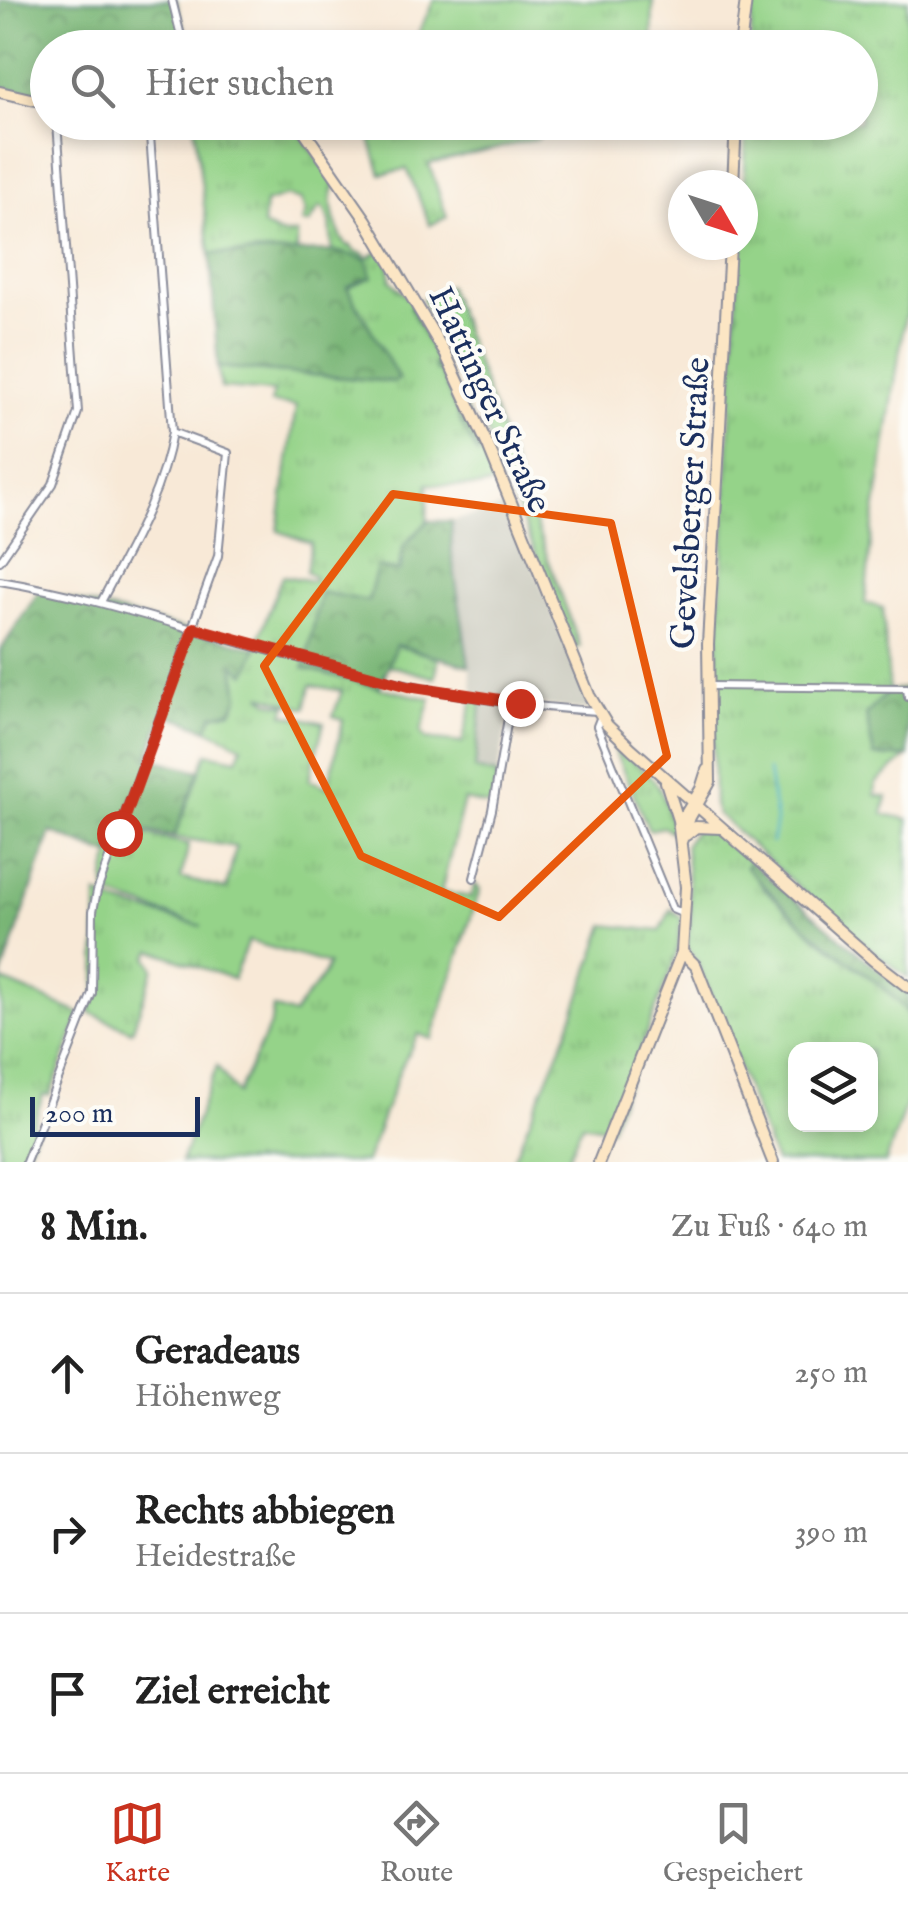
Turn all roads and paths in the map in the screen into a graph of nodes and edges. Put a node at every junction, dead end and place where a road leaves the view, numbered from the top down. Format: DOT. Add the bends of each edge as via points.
graph roads {
  1 [pos="172,0"];
  2 [pos="746,0"];
  3 [pos="180,30"];
  4 [pos="742,30"];
  5 [pos="0,92"];
  6 [pos="30,99"];
  7 [pos="58,140"];
  8 [pos="150,140"];
  9 [pos="310,140"];
  10 [pos="735,140"];
  11 [pos="734,170"];
  12 [pos="729,260"];
  13 [pos="172,432"];
  14 [pos="0,561"];
  15 [pos="0,581"];
  16 [pos="101,602"];
  17 [pos="194,628"];
  18 [pos="708,686"];
  19 [pos="908,697"];
  20 [pos="511,701"];
  21 [pos="599,714"];
  22 [pos="668,780"];
  23 [pos="707,783"];
  24 [pos="694,803"];
  25 [pos="678,826"];
  26 [pos="720,826"];
  27 [pos="681,846"];
  28 [pos="474,878"];
  29 [pos="686,915"];
  30 [pos="682,952"];
  31 [pos="908,986"];
  32 [pos="26,1162"];
  33 [pos="599,1162"];
  34 [pos="773,1162"];
  1 -- 3 [label="street"];
  2 -- 4 [label="main road"];
  5 -- 6 [label="main road"];
  7 -- 14 [label="street" via="78,412 53,484"];
  8 -- 13 [label="street"];
  9 -- 21 [label="main road, Hattinger Straße" via="446,354"];
  10 -- 11 [label="main road"];
  12 -- 18 [label="main road, Gevelsberger Straße"];
  13 -- 16 [label="street" via="153,502"];
  13 -- 17 [label="street" via="228,453 218,556"];
  15 -- 16 [label="street"];
  16 -- 17 [label="street"];
  17 -- 20 [label="street" via="408,686"];
  17 -- 32 [label="street" via="98,891 92,993"];
  18 -- 19 [label="street" via="907,688"];
  18 -- 23 [label="main road, Gevelsberger Straße"];
  20 -- 21 [label="street"];
  20 -- 28 [label="street"];
  21 -- 22 [label="main road, Hattinger Straße"];
  21 -- 29 [label="street, Hattinger Straße" via="598,726 672,908"];
  22 -- 23 [label="main road" via="693,788"];
  22 -- 24 [label="main road, Hattinger Straße"];
  22 -- 25 [label="main road, Gevelsberger Straße"];
  23 -- 24 [label="main road, Gevelsberger Straße"];
  23 -- 26 [label="main road"];
  24 -- 25 [label="main road, Gevelsberger Straße"];
  24 -- 26 [label="main road, Hattinger Straße"];
  24 -- 27 [label="main road, Gevelsberger Straße"];
  25 -- 27 [label="main road, Gevelsberger Straße"];
  26 -- 27 [label="main road" via="696,826"];
  26 -- 31 [label="main road, Hattinger Straße"];
  27 -- 29 [label="main road, Gevelsberger Straße"];
  29 -- 30 [label="main road, Gevelsberger Straße"];
  30 -- 33 [label="main road, Gevelsberger Straße"];
  30 -- 34 [label="main road" via="696,966"];
}
